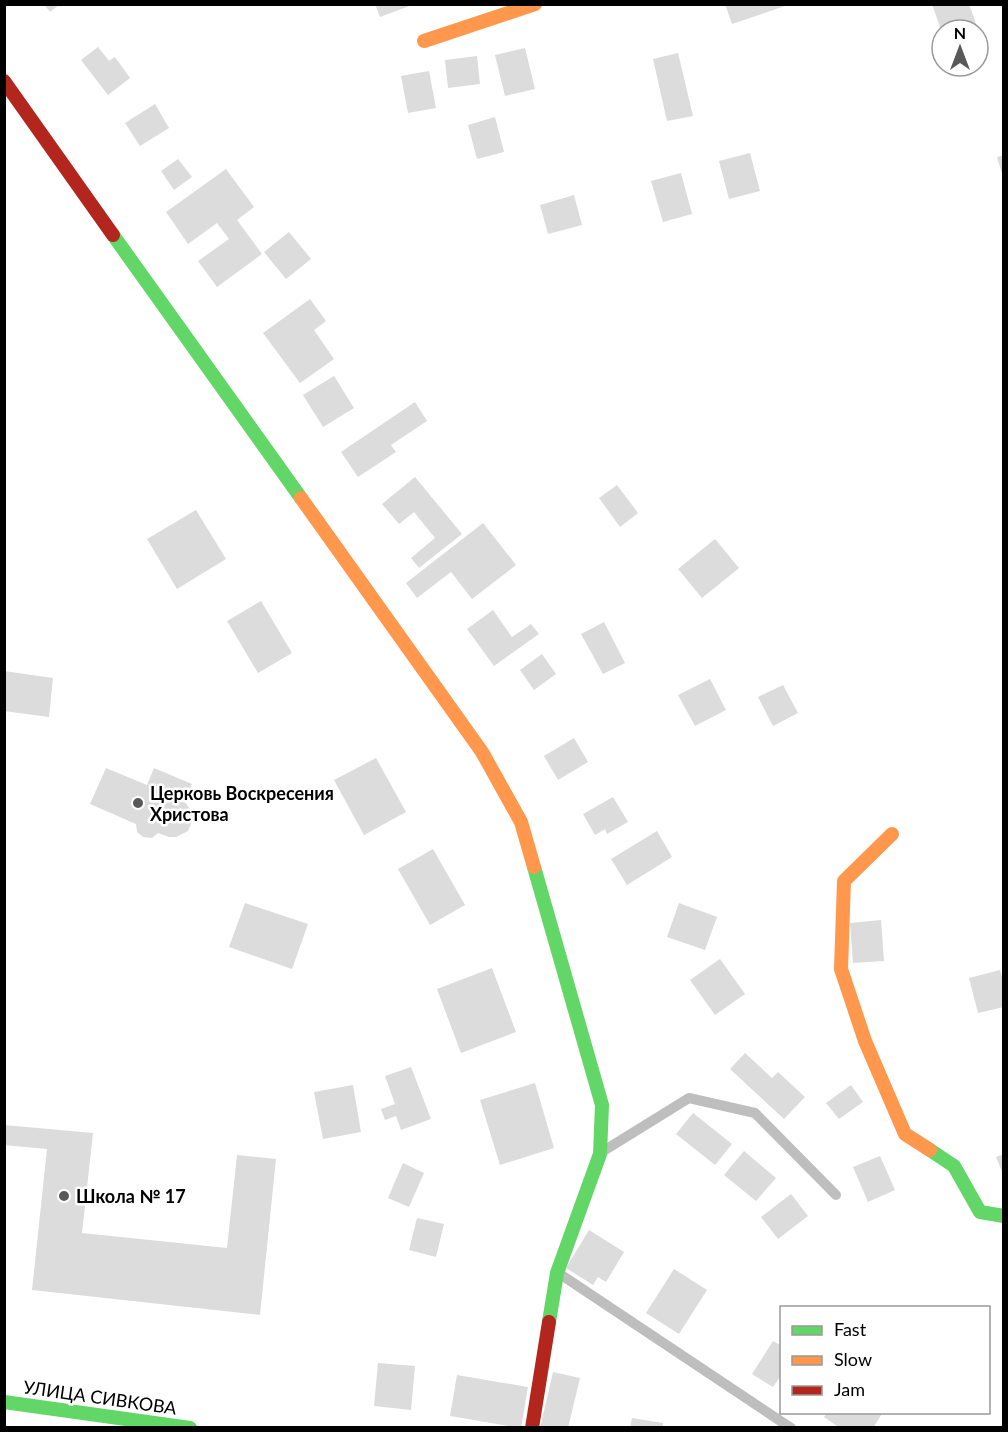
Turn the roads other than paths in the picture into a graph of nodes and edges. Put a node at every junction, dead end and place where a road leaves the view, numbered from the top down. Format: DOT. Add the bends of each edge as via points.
graph roads {
  1 [pos="535,4"];
  2 [pos="424,41"];
  3 [pos="4,81"];
  4 [pos="892,834"];
  5 [pos="600,1154"];
  6 [pos="836,1195"];
  7 [pos="1004,1216"];
  8 [pos="557,1273"];
  9 [pos="4,1402"];
  10 [pos="190,1428"];
  11 [pos="532,1428"];
  12 [pos="791,1428"];
  1 -- 2 [label="street"];
  3 -- 5 [label="street" via="482,752 510,802 521,822 602,1105"];
  4 -- 7 [label="street" via="844,881 841,969 865,1041 905,1134 954,1166 980,1212"];
  5 -- 6 [label="lane" via="689,1098 755,1113"];
  5 -- 8 [label="street"];
  8 -- 11 [label="street"];
  8 -- 12 [label="lane"];
  9 -- 10 [label="street, УЛИЦА СИВКОВА"];
}
